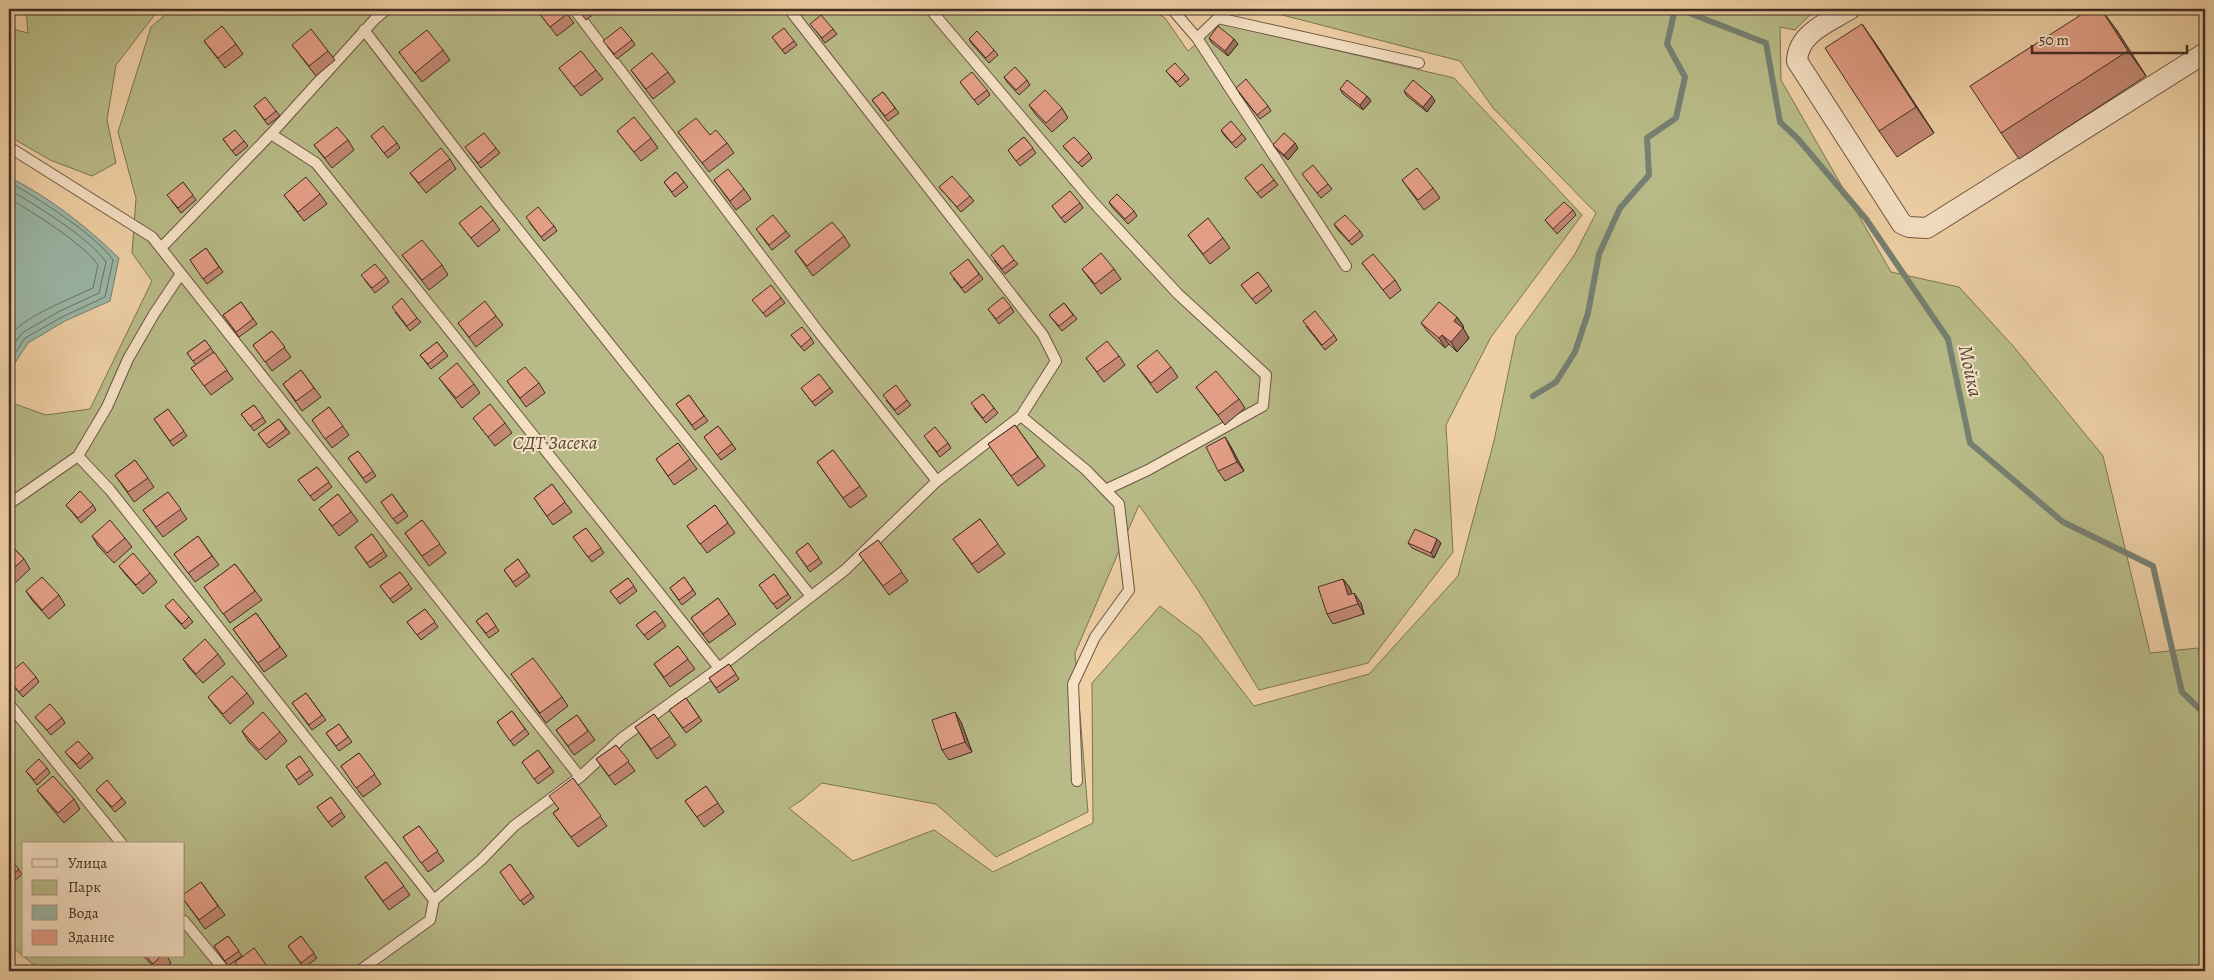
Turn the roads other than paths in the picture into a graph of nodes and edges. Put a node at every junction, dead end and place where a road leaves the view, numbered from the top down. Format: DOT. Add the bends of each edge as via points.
graph roads {
  1 [pos="387,9"];
  2 [pos="574,9"];
  3 [pos="788,9"];
  4 [pos="930,9"];
  5 [pos="1172,9"];
  6 [pos="1850,9"];
  7 [pos="364,30"];
  8 [pos="1196,38"];
  9 [pos="2205,53"];
  10 [pos="1419,63"];
  11 [pos="271,134"];
  12 [pos="9,146"];
  13 [pos="161,248"];
  14 [pos="1346,266"];
  15 [pos="180,275"];
  16 [pos="1021,416"];
  17 [pos="78,456"];
  18 [pos="936,481"];
  19 [pos="1105,490"];
  20 [pos="9,504"];
  21 [pos="810,595"];
  22 [pos="719,668"];
  23 [pos="9,704"];
  24 [pos="580,778"];
  25 [pos="1077,781"];
  26 [pos="120,842"];
  27 [pos="434,900"];
  28 [pos="185,922"];
  29 [pos="224,971"];
  30 [pos="359,971"];
  1 -- 7 [label="lane"];
  2 -- 18 [label="lane"];
  3 -- 16 [label="lane" via="1043,335 1056,361"];
  4 -- 19 [label="lane" via="1093,202 1178,294 1266,376 1263,406 1148,470"];
  5 -- 8 [label="lane"];
  6 -- 9 [label="street" via="1806,37 1797,51 1797,61 1902,224 1909,227 1927,228"];
  7 -- 11 [label="lane"];
  7 -- 21 [label="lane" via="497,203"];
  8 -- 10 [label="lane" via="1218,18"];
  8 -- 14 [label="lane"];
  11 -- 13 [label="lane"];
  11 -- 22 [label="lane" via="316,163"];
  12 -- 13 [label="lane" via="152,237"];
  13 -- 15 [label="lane"];
  15 -- 17 [label="lane" via="133,352 108,407"];
  15 -- 24 [label="lane"];
  16 -- 18 [label="lane"];
  16 -- 19 [label="lane"];
  17 -- 20 [label="lane"];
  17 -- 27 [label="lane" via="110,490"];
  18 -- 21 [label="lane" via="844,570"];
  19 -- 25 [label="lane" via="1119,504 1129,590 1095,637 1073,684"];
  21 -- 22 [label="lane"];
  22 -- 24 [label="lane" via="622,738"];
  23 -- 26 [label="lane"];
  24 -- 27 [label="lane" via="514,826 481,860"];
  27 -- 30 [label="lane" via="430,920"];
  28 -- 29 [label="lane"];
}
